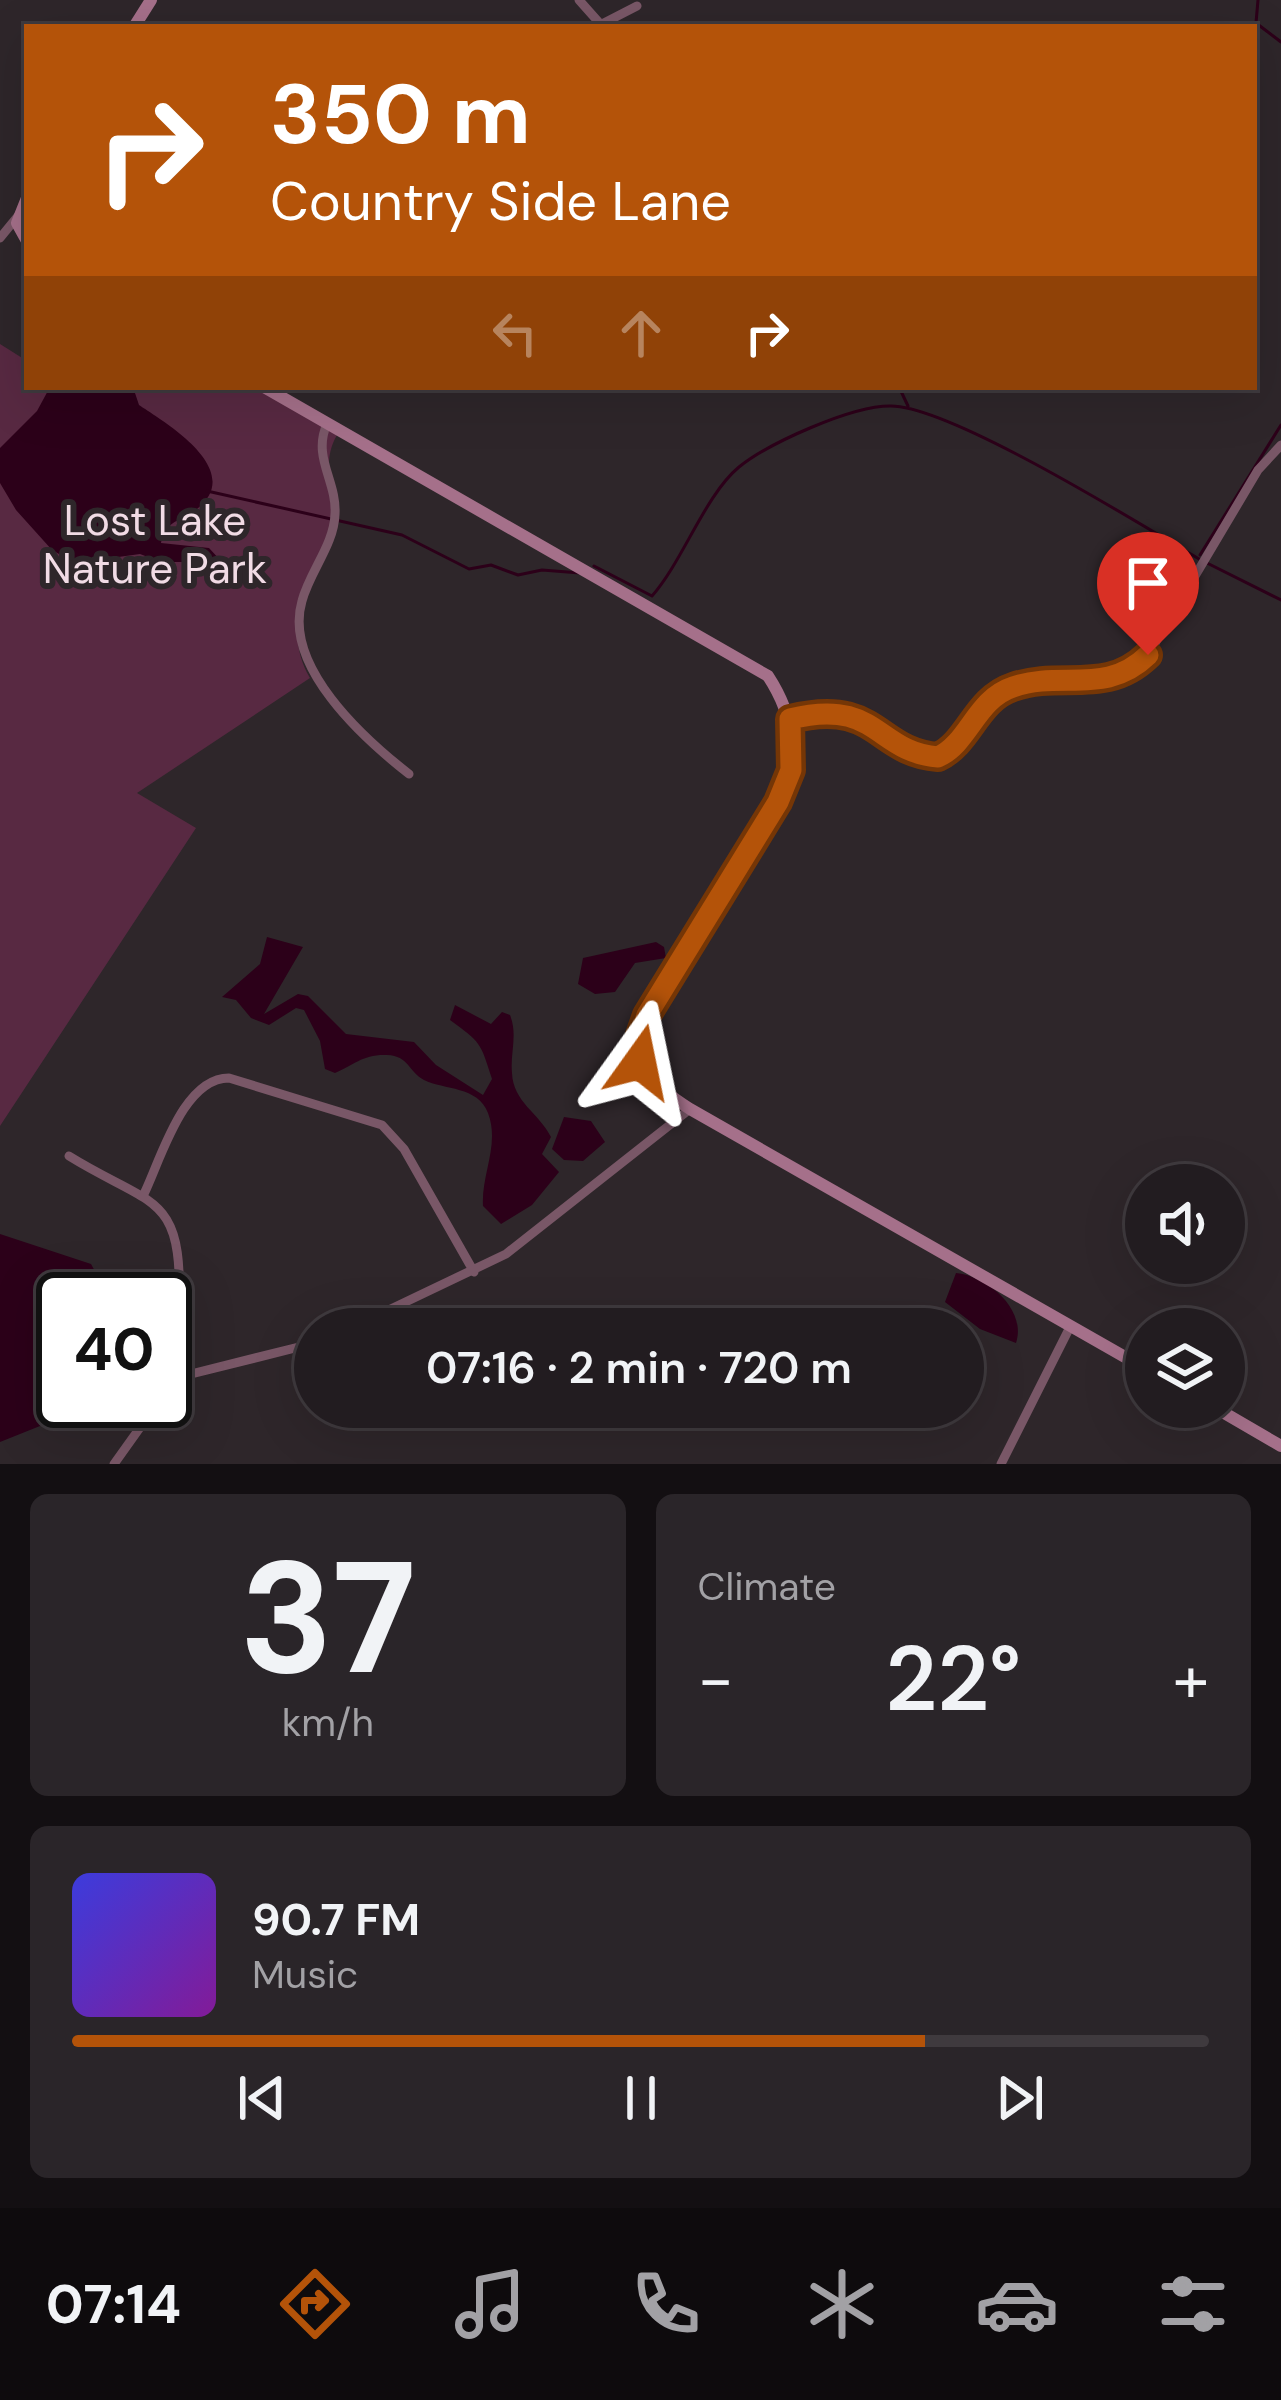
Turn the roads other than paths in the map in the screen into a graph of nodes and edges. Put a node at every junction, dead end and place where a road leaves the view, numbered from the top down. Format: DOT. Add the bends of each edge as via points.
graph roads {
  1 [pos="579,0"];
  2 [pos="637,5"];
  3 [pos="601,24"];
  4 [pos="606,24"];
  5 [pos="24,204"];
  6 [pos="18,216"];
  7 [pos="24,237"];
  8 [pos="0,238"];
  9 [pos="269,390"];
  10 [pos="327,424"];
  11 [pos="1281,445"];
  12 [pos="790,719"];
  13 [pos="409,774"];
  14 [pos="690,1109"];
  15 [pos="69,1156"];
  16 [pos="144,1195"];
  17 [pos="177,1272"];
  18 [pos="474,1272"];
  19 [pos="395,1308"];
  20 [pos="1070,1328"];
  21 [pos="294,1348"];
  22 [pos="1125,1358"];
  23 [pos="192,1377"];
  24 [pos="1245,1425"];
  25 [pos="139,1428"];
  26 [pos="1281,1446"];
  27 [pos="114,1464"];
  28 [pos="1001,1464"];
  1 -- 3 [label="street"];
  2 -- 4 [label="street"];
  5 -- 6 [label="street"];
  6 -- 7 [label="street"];
  6 -- 8 [label="street"];
  9 -- 10 [label="street"];
  10 -- 12 [label="street" via="752,662"];
  10 -- 13 [label="street" via="321,458 335,520 304,592 298,631 310,664 365,736"];
  11 -- 12 [label="street" via="1258,470 1148,655 1126,672 1105,682 1012,687 938,757 850,714"];
  12 -- 14 [label="street" via="791,770 778,802 640,1035 647,1076"];
  14 -- 18 [label="street" via="561,1214"];
  14 -- 20 [label="street"];
  15 -- 16 [label="street"];
  16 -- 17 [label="street" via="179,1245"];
  16 -- 18 [label="street" via="191,1100 207,1082 229,1078 382,1126 404,1149"];
  18 -- 19 [label="street"];
  20 -- 22 [label="street"];
  20 -- 28 [label="street"];
  21 -- 23 [label="street"];
  24 -- 26 [label="street"];
  25 -- 27 [label="street"];
}
